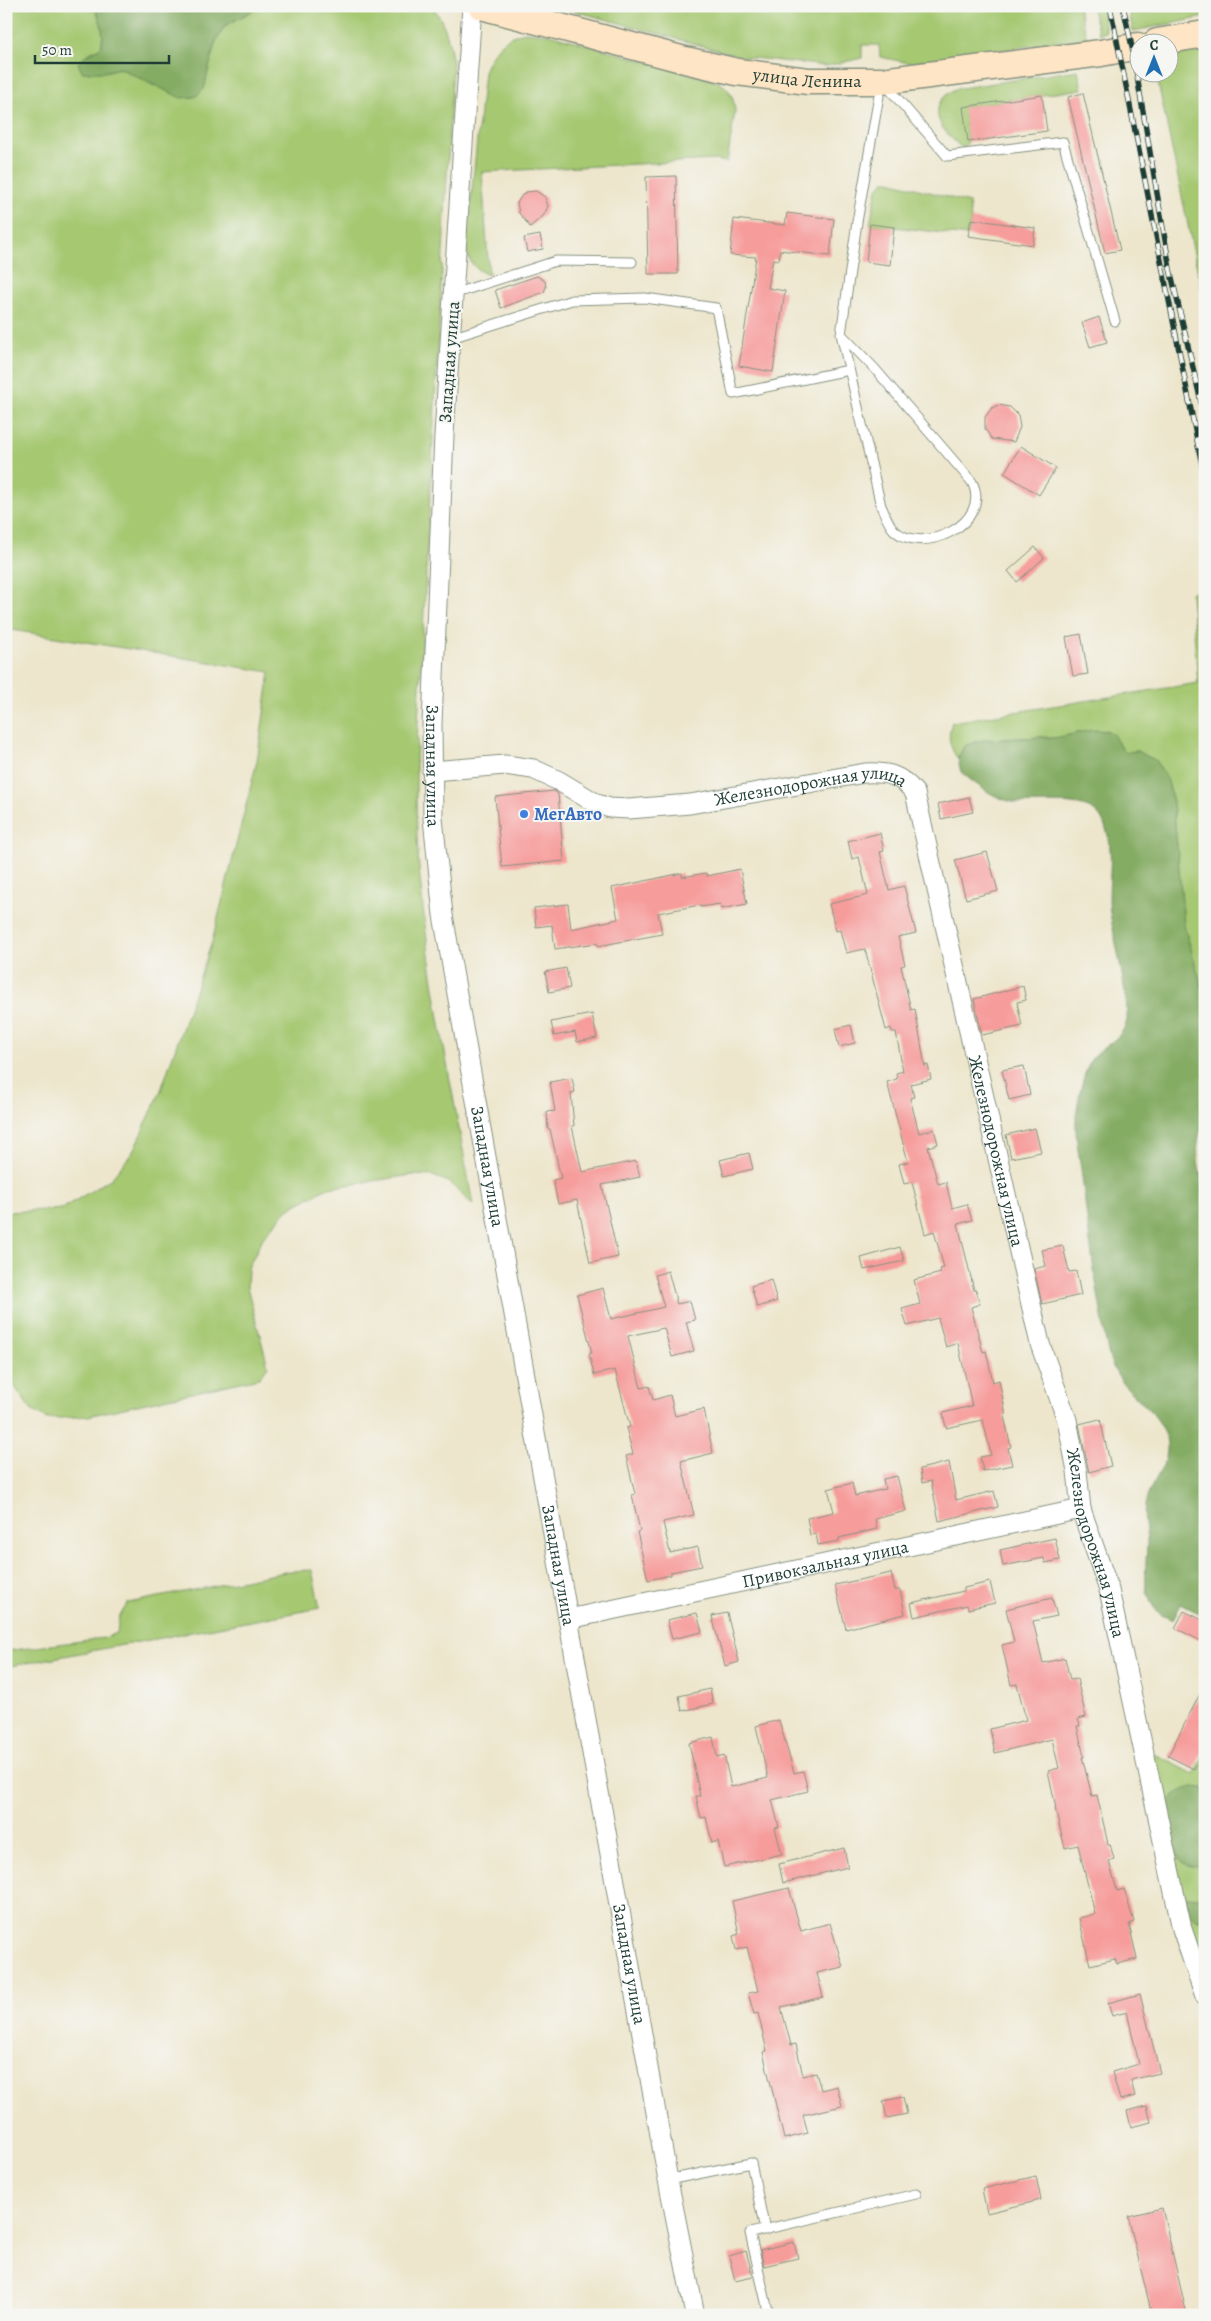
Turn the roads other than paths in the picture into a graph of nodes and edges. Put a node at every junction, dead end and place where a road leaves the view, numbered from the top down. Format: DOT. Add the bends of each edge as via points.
graph roads {
  1 [pos="472,6"];
  2 [pos="482,6"];
  3 [pos="1205,34"];
  4 [pos="1178,38"];
  5 [pos="1128,48"];
  6 [pos="882,80"];
  7 [pos="632,262"];
  8 [pos="453,294"];
  9 [pos="1114,321"];
  10 [pos="841,334"];
  11 [pos="450,338"];
  12 [pos="850,370"];
  13 [pos="432,771"];
  14 [pos="1081,1509"];
  15 [pos="569,1619"];
  16 [pos="1205,1996"];
  17 [pos="668,2180"];
  18 [pos="916,2194"];
  19 [pos="765,2230"];
  20 [pos="695,2315"];
  21 [pos="769,2315"];
  1 -- 8 [label="street, Западная улица"];
  2 -- 6 [label="main road, улица Ленина" via="737,72 808,81"];
  3 -- 4 [label="main road"];
  5 -- 6 [label="main road, улица Ленина"];
  6 -- 9 [label="lane" via="947,156 1063,142"];
  6 -- 10 [label="lane"];
  7 -- 8 [label="lane" via="556,261"];
  8 -- 11 [label="street, Западная улица"];
  10 -- 12 [label="lane"];
  10 -- 12 [label="lane" via="972,482 977,500 968,519 957,528 944,535 919,539 904,537 894,530 881,506"];
  11 -- 12 [label="lane" via="572,300 645,298 716,308 732,394"];
  11 -- 13 [label="street, Западная улица"];
  13 -- 14 [label="street, Железнодорожная улица" via="505,765 533,769 610,808 690,804 865,773 892,774 912,788 918,798 1040,1344 1068,1420"];
  13 -- 15 [label="street, Западная улица" via="433,818 443,916"];
  14 -- 15 [label="street, Привокзальная улица"];
  14 -- 16 [label="street, Железнодорожная улица" via="1109,1590 1182,1929"];
  15 -- 17 [label="street, Западная улица"];
  17 -- 19 [label="lane" via="750,2163"];
  17 -- 20 [label="street, Западная улица"];
  18 -- 19 [label="lane"];
  19 -- 21 [label="lane" via="750,2233"];
}
